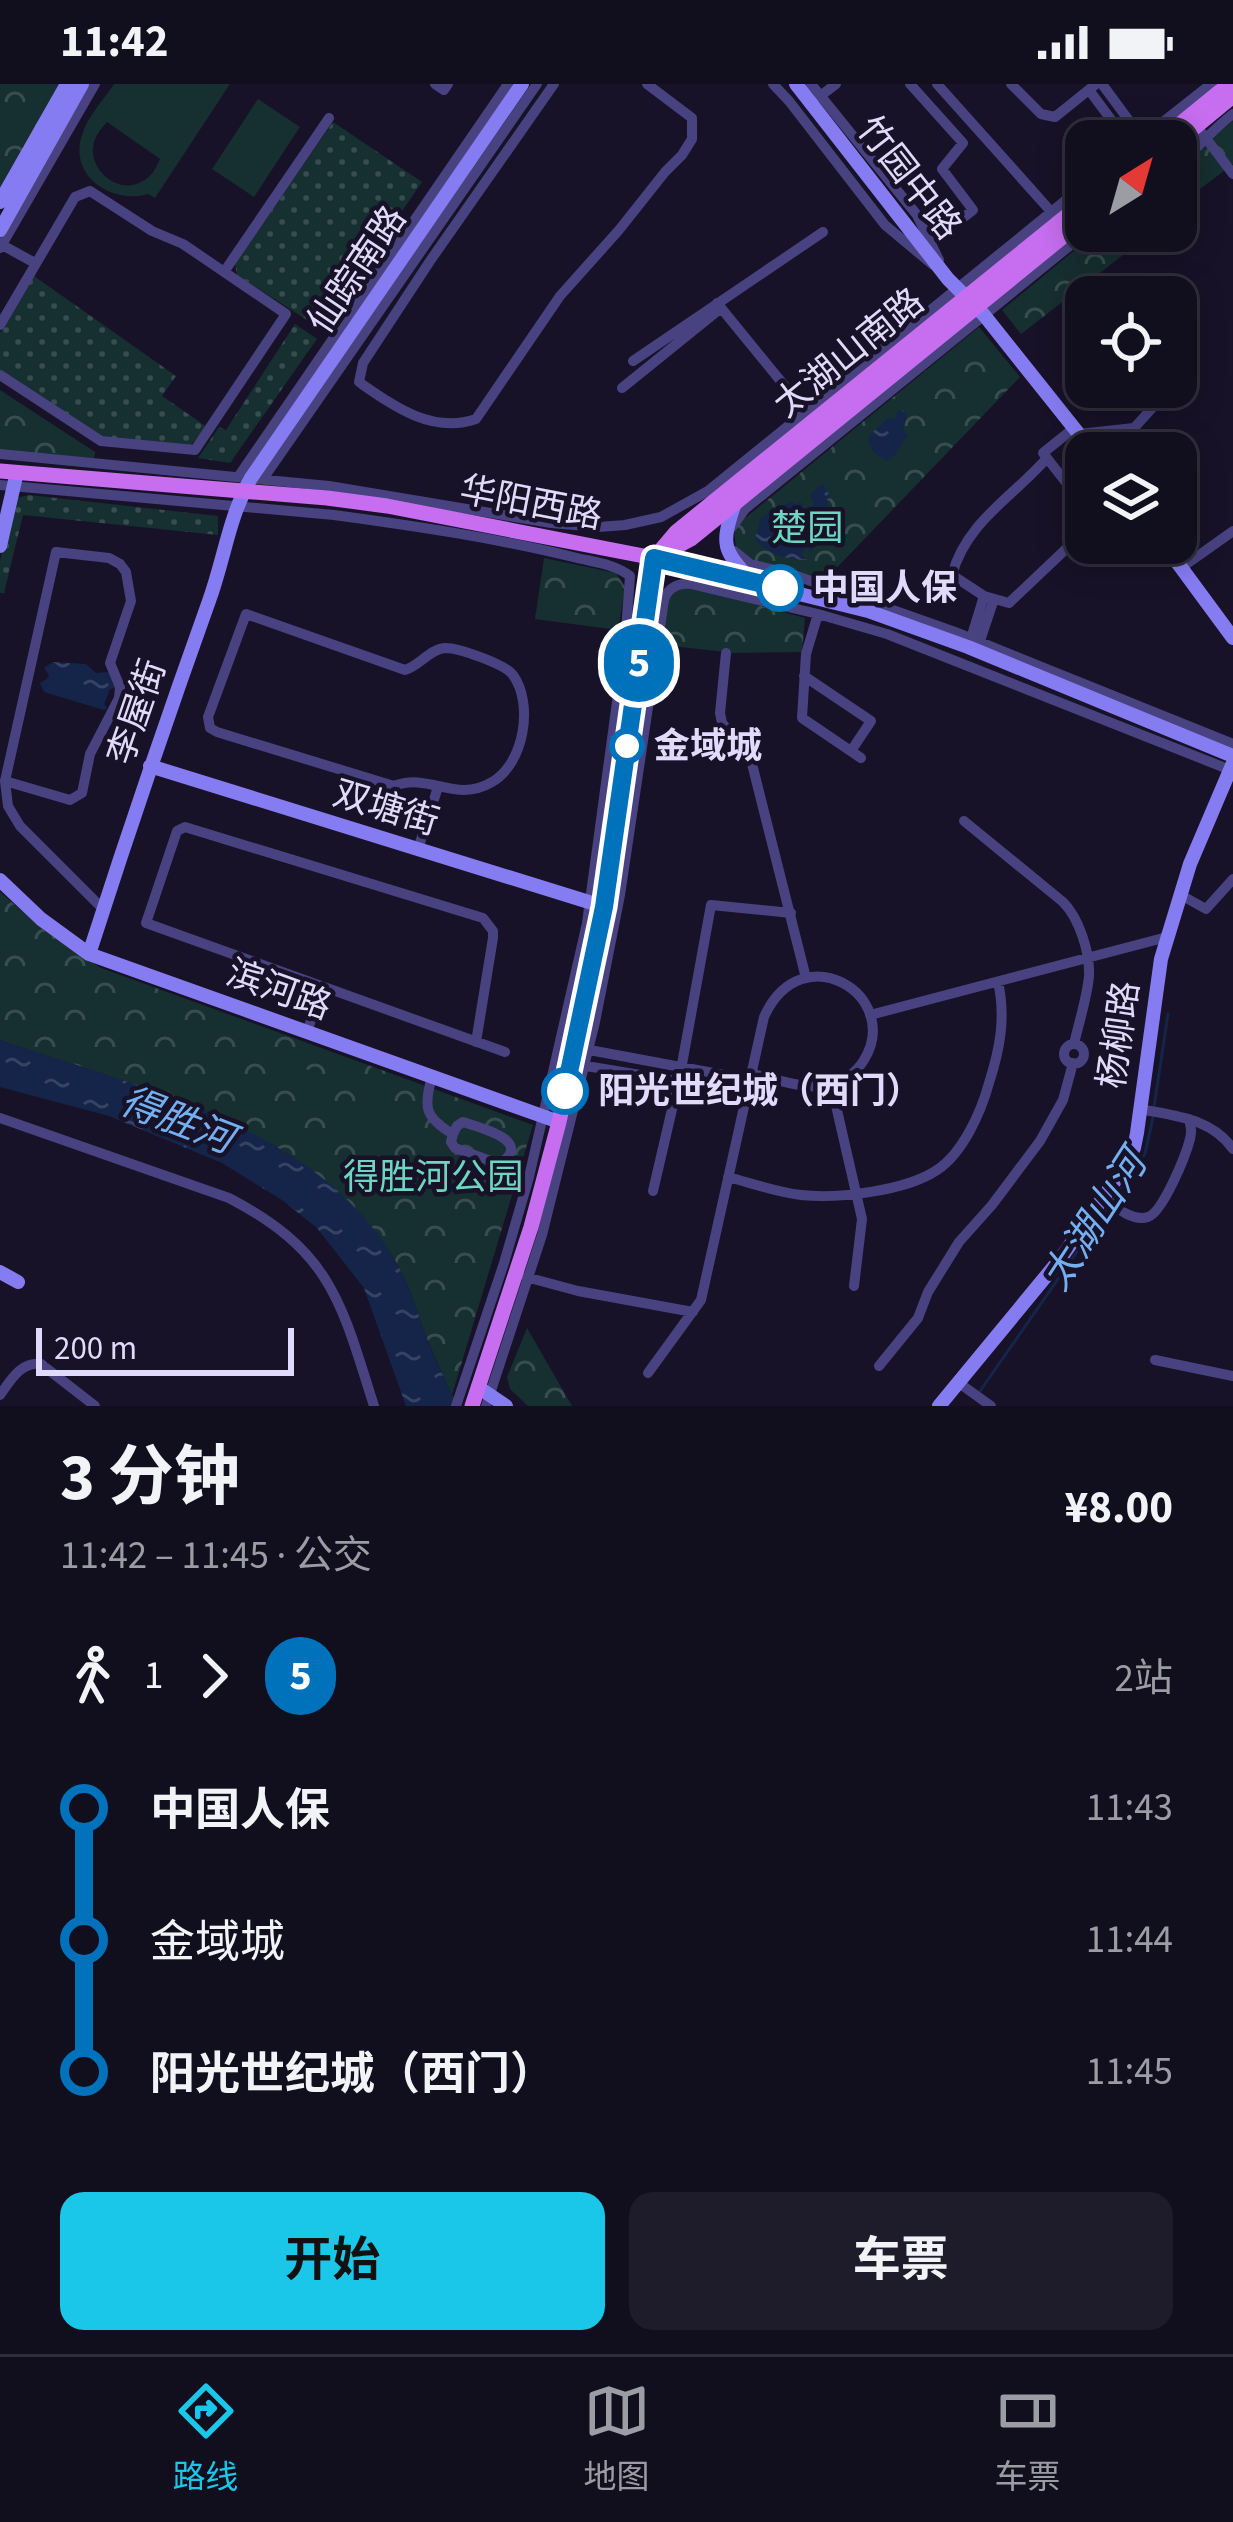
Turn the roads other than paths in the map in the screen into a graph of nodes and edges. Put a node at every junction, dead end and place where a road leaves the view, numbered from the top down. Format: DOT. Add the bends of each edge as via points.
graph roads {
  1 [pos="67,84"];
  2 [pos="82,84"];
  3 [pos="95,84"];
  4 [pos="435,84"];
  5 [pos="448,84"];
  6 [pos="508,84"];
  7 [pos="522,84"];
  8 [pos="537,84"];
  9 [pos="554,84"];
  10 [pos="647,84"];
  11 [pos="773,84"];
  12 [pos="796,84"];
  13 [pos="811,84"];
  14 [pos="836,84"];
  15 [pos="910,84"];
  16 [pos="937,84"];
  17 [pos="1012,84"];
  18 [pos="1210,84"];
  19 [pos="1229,84"];
  20 [pos="1096,86"];
  21 [pos="1233,96"];
  22 [pos="816,99"];
  23 [pos="1233,114"];
  24 [pos="329,118"];
  25 [pos="1115,120"];
  26 [pos="1127,120"];
  27 [pos="1169,120"];
  28 [pos="1176,120"];
  29 [pos="1201,131"];
  30 [pos="1197,133"];
  31 [pos="1197,143"];
  32 [pos="1233,174"];
  33 [pos="0,202"];
  34 [pos="1065,214"];
  35 [pos="1065,218"];
  36 [pos="442,221"];
  37 [pos="1065,221"];
  38 [pos="1060,222"];
  39 [pos="823,232"];
  40 [pos="1,241"];
  41 [pos="1065,244"];
  42 [pos="924,247"];
  43 [pos="419,254"];
  44 [pos="35,263"];
  45 [pos="224,272"];
  46 [pos="967,297"];
  47 [pos="719,306"];
  48 [pos="0,325"];
  49 [pos="634,361"];
  50 [pos="0,375"];
  51 [pos="622,388"];
  52 [pos="1152,408"];
  53 [pos="814,422"];
  54 [pos="1077,431"];
  55 [pos="0,454"];
  56 [pos="1047,458"];
  57 [pos="8,478"];
  58 [pos="1065,481"];
  59 [pos="246,486"];
  60 [pos="735,502"];
  61 [pos="1233,531"];
  62 [pos="0,546"];
  63 [pos="1065,550"];
  64 [pos="654,558"];
  65 [pos="1178,564"];
  66 [pos="1181,568"];
  67 [pos="753,583"];
  68 [pos="989,598"];
  69 [pos="818,614"];
  70 [pos="1233,638"];
  71 [pos="974,644"];
  72 [pos="725,653"];
  73 [pos="804,676"];
  74 [pos="1233,744"];
  75 [pos="1232,765"];
  76 [pos="150,766"];
  77 [pos="4,781"];
  78 [pos="438,787"];
  79 [pos="964,821"];
  80 [pos="418,849"];
  81 [pos="1233,879"];
  82 [pos="0,880"];
  83 [pos="1179,894"];
  84 [pos="597,904"];
  85 [pos="104,909"];
  86 [pos="791,913"];
  87 [pos="1167,937"];
  88 [pos="89,954"];
  89 [pos="1087,958"];
  90 [pos="806,978"];
  91 [pos="998,982"];
  92 [pos="322,988"];
  93 [pos="870,1016"];
  94 [pos="307,1032"];
  95 [pos="476,1042"];
  96 [pos="505,1052"];
  97 [pos="580,1056"];
  98 [pos="682,1067"];
  99 [pos="432,1077"];
  100 [pos="679,1081"];
  101 [pos="751,1082"];
  102 [pos="831,1084"];
  103 [pos="1140,1109"];
  104 [pos="0,1118"];
  105 [pos="551,1119"];
  106 [pos="1189,1119"];
  107 [pos="453,1134"];
  108 [pos="1233,1149"];
  109 [pos="728,1177"];
  110 [pos="652,1191"];
  111 [pos="858,1193"];
  112 [pos="1113,1204"];
  113 [pos="0,1272"];
  114 [pos="522,1277"];
  115 [pos="18,1282"];
  116 [pos="854,1286"];
  117 [pos="693,1312"];
  118 [pos="1155,1360"];
  119 [pos="879,1366"];
  120 [pos="648,1372"];
  121 [pos="1233,1376"];
  122 [pos="959,1383"];
  123 [pos="0,1395"];
  124 [pos="474,1399"];
  125 [pos="95,1406"];
  126 [pos="374,1406"];
  127 [pos="506,1406"];
  128 [pos="939,1406"];
  129 [pos="991,1406"];
  1 -- 33 [label="street"];
  2 -- 40 [label="street"];
  3 -- 40 [label="street"];
  4 -- 5 [label="street"];
  6 -- 59 [label="street"];
  7 -- 36 [label="street, 仙踪南路"];
  8 -- 36 [label="street"];
  9 -- 36 [label="street"];
  10 -- 43 [label="street" via="688,113 692,139 560,296 472,421 430,423 359,382"];
  11 -- 46 [label="street" via="885,225"];
  12 -- 22 [label="street, 竹园中路"];
  13 -- 22 [label="street"];
  14 -- 22 [label="street"];
  15 -- 42 [label="street" via="962,143 942,169 973,211"];
  16 -- 38 [label="street"];
  17 -- 20 [label="street" via="1048,117"];
  18 -- 27 [label="street"];
  19 -- 28 [label="main road"];
  20 -- 25 [label="street"];
  20 -- 26 [label="street"];
  21 -- 29 [label="main road"];
  22 -- 42 [label="street, 竹园中路"];
  22 -- 46 [label="street" via="916,215"];
  23 -- 29 [label="street"];
  24 -- 45 [label="street"];
  29 -- 30 [label="main road"];
  29 -- 31 [label="street"];
  29 -- 32 [label="street"];
  34 -- 38 [label="street"];
  35 -- 38 [label="main road, 太湖山南路"];
  36 -- 43 [label="street, 仙踪南路"];
  36 -- 43 [label="street"];
  37 -- 38 [label="main road, 太湖山南路"];
  38 -- 46 [label="main road, 太湖山南路"];
  38 -- 46 [label="street"];
  39 -- 47 [label="street"];
  40 -- 44 [label="street"];
  41 -- 46 [label="street"];
  42 -- 46 [label="street, 竹园中路"];
  43 -- 59 [label="street, 仙踪南路"];
  44 -- 45 [label="street" via="75,197 90,191"];
  44 -- 48 [label="street"];
  45 -- 50 [label="street" via="286,314 195,450 101,441"];
  46 -- 53 [label="main road, 太湖山南路"];
  46 -- 53 [label="street"];
  46 -- 54 [label="street, 竹园中路"];
  46 -- 71 [label="street" via="745,509 730,536 750,564"];
  47 -- 49 [label="street"];
  47 -- 51 [label="street"];
  47 -- 53 [label="street"];
  52 -- 54 [label="street" via="1134,428"];
  53 -- 59 [label="street" via="692,502 625,525"];
  53 -- 60 [label="main road, 太湖山南路"];
  53 -- 64 [label="main road, 太湖山南路"];
  54 -- 56 [label="street" via="1043,453"];
  55 -- 59 [label="street"];
  56 -- 58 [label="street"];
  56 -- 68 [label="street" via="958,553 952,575"];
  57 -- 59 [label="main road, 华阳西路"];
  57 -- 62 [label="street"];
  59 -- 64 [label="main road, 华阳西路"];
  59 -- 76 [label="street, 李屋街"];
  59 -- 84 [label="street" via="334,515 544,550 628,574"];
  60 -- 64 [label="main road, 太湖山南路"];
  60 -- 67 [label="street" via="725,544"];
  61 -- 66 [label="street"];
  63 -- 68 [label="street" via="1009,603"];
  64 -- 67 [label="street, 华阳西路"];
  64 -- 84 [label="main road"];
  65 -- 66 [label="street"];
  66 -- 70 [label="street"];
  67 -- 71 [label="street, 华阳西路"];
  68 -- 71 [label="street"];
  69 -- 73 [label="street"];
  69 -- 75 [label="street"];
  69 -- 97 [label="street" via="691,584 665,595 620,895"];
  71 -- 74 [label="street"];
  71 -- 75 [label="street, 华阳西路"];
  72 -- 86 [label="street" via="722,723 750,756"];
  73 -- 73 [label="street" via="872,721 856,754 802,718"];
  75 -- 83 [label="street, 杨柳路"];
  76 -- 80 [label="street, 双塘街"];
  76 -- 85 [label="street, 李屋街"];
  77 -- 77 [label="street" via="70,800 82,793 90,754 119,698 110,663 131,601 126,572 109,558 56,552"];
  77 -- 85 [label="street" via="20,826"];
  78 -- 78 [label="street" via="490,784 521,744 522,700 505,666 445,648 405,670 246,614 210,728 394,786 416,780"];
  78 -- 80 [label="street"];
  79 -- 89 [label="street" via="1064,902"];
  80 -- 84 [label="street, 双塘街"];
  81 -- 83 [label="street" via="1206,909"];
  82 -- 88 [label="street, 滨河路"];
  83 -- 87 [label="street, 杨柳路"];
  84 -- 97 [label="main road"];
  84 -- 105 [label="street"];
  85 -- 88 [label="street, 李屋街"];
  86 -- 90 [label="street"];
  86 -- 98 [label="street" via="711,905"];
  87 -- 89 [label="street"];
  87 -- 103 [label="street, 杨柳路"];
  88 -- 94 [label="street, 滨河路"];
  89 -- 91 [label="street"];
  89 -- 119 [label="street" via="1074,1044 1064,1052 1073,1064 1063,1100"];
  90 -- 93 [label="street" via="853,988"];
  90 -- 101 [label="street" via="772,1000"];
  91 -- 93 [label="street"];
  91 -- 111 [label="street" via="997,1058 955,1151 922,1178"];
  92 -- 94 [label="street"];
  92 -- 95 [label="street"];
  92 -- 95 [label="street" via="146,923 177,831 184,826 483,918 493,938"];
  93 -- 102 [label="street" via="868,1054 858,1070"];
  94 -- 99 [label="street, 滨河路"];
  95 -- 96 [label="street"];
  97 -- 98 [label="street"];
  97 -- 100 [label="street"];
  97 -- 105 [label="main road"];
  97 -- 114 [label="street" via="552,1199"];
  98 -- 100 [label="street"];
  98 -- 101 [label="street"];
  99 -- 105 [label="street, 滨河路"];
  99 -- 107 [label="street" via="427,1107"];
  100 -- 101 [label="street"];
  100 -- 110 [label="street"];
  101 -- 102 [label="street"];
  101 -- 109 [label="street"];
  102 -- 111 [label="street"];
  103 -- 106 [label="street"];
  103 -- 112 [label="street, 杨柳路"];
  104 -- 126 [label="street" via="208,1190 285,1233 339,1301"];
  105 -- 114 [label="main road"];
  105 -- 124 [label="street" via="504,1263"];
  106 -- 108 [label="street" via="1219,1132"];
  106 -- 112 [label="street" via="1187,1148 1158,1210 1135,1217"];
  107 -- 107 [label="street" via="454,1148 499,1164 510,1155 504,1137 463,1122"];
  109 -- 111 [label="street" via="802,1195"];
  109 -- 117 [label="street"];
  111 -- 116 [label="street"];
  112 -- 122 [label="street, 杨柳路"];
  113 -- 115 [label="street"];
  114 -- 117 [label="street"];
  114 -- 124 [label="main road"];
  117 -- 120 [label="street"];
  118 -- 121 [label="street"];
  122 -- 128 [label="street, 杨柳路"];
  122 -- 129 [label="street"];
  123 -- 125 [label="street" via="35,1363"];
  124 -- 127 [label="street"];
}
